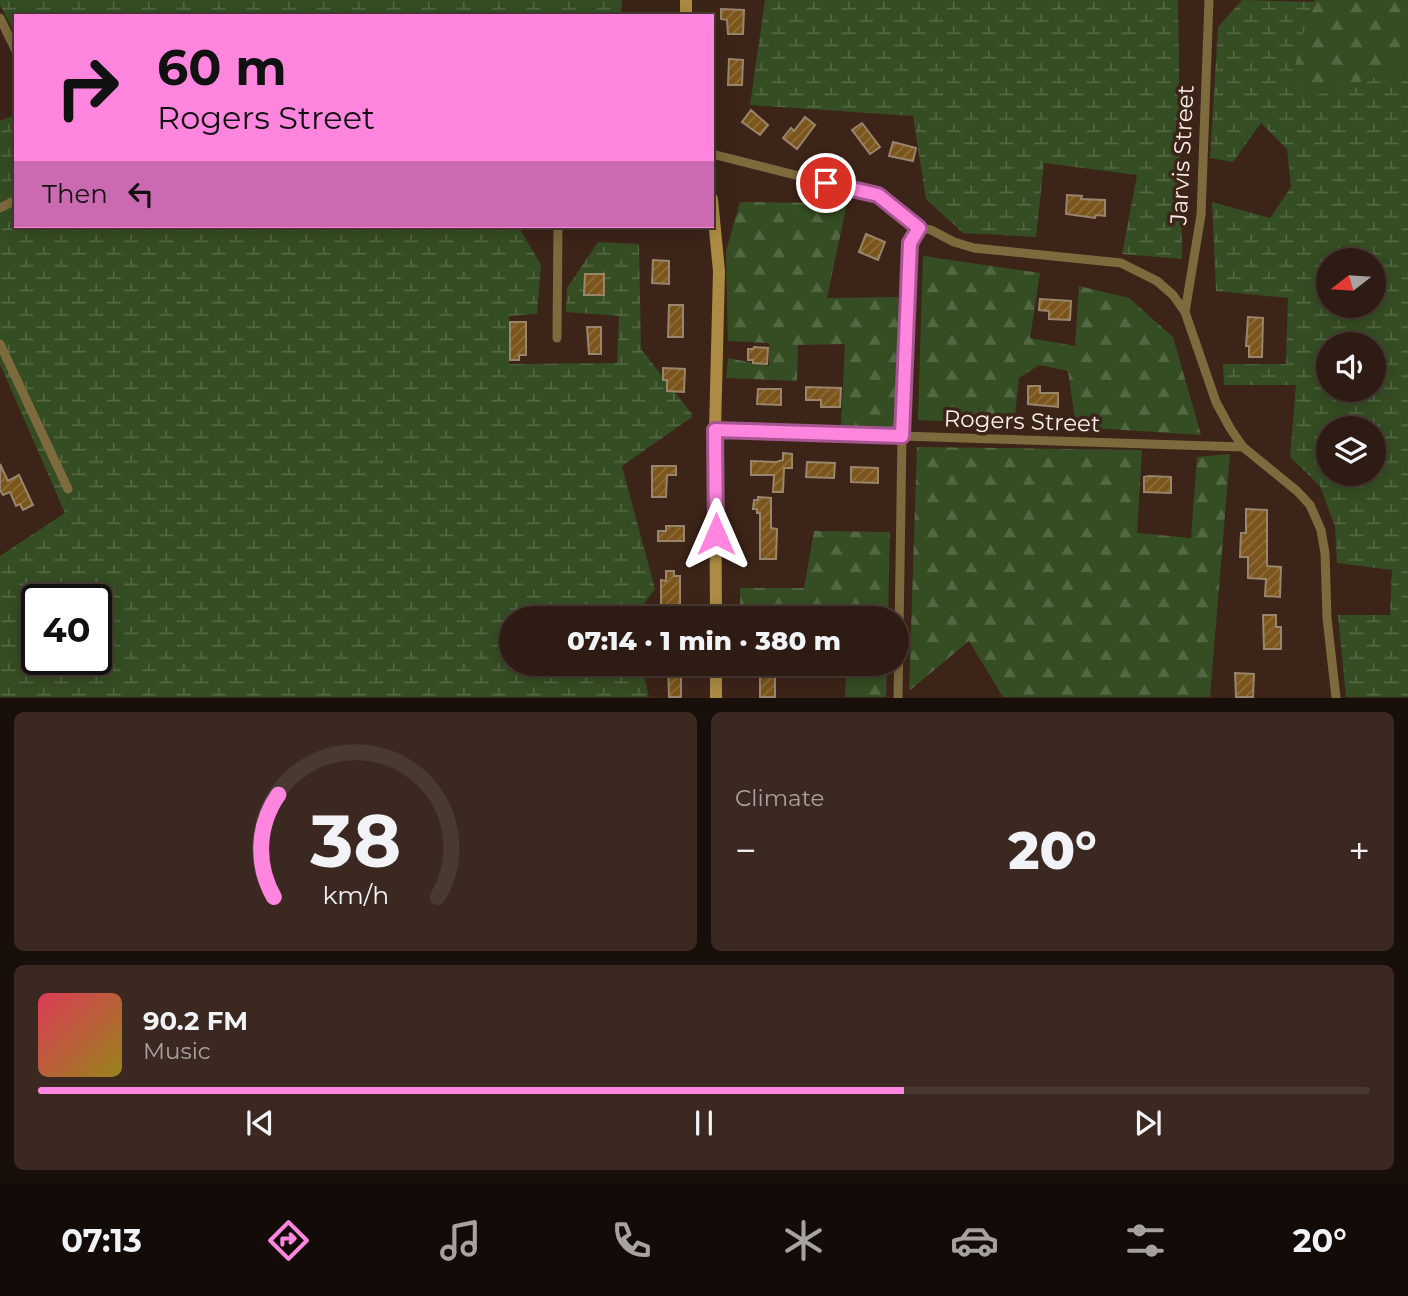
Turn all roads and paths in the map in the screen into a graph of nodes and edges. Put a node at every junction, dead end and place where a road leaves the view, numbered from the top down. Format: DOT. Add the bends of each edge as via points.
graph roads {
  1 [pos="1209,0"];
  2 [pos="0,18"];
  3 [pos="14,47"];
  4 [pos="714,155"];
  5 [pos="714,220"];
  6 [pos="558,228"];
  7 [pos="919,228"];
  8 [pos="1185,312"];
  9 [pos="557,338"];
  10 [pos="0,344"];
  11 [pos="715,430"];
  12 [pos="902,436"];
  13 [pos="1243,447"];
  14 [pos="68,489"];
  15 [pos="716,606"];
  16 [pos="716,676"];
  17 [pos="716,698"];
  18 [pos="898,698"];
  19 [pos="1336,698"];
  1 -- 8 [label="street, Jarvis Street" via="1200,215"];
  2 -- 3 [label="street"];
  4 -- 7 [label="street" via="878,195"];
  5 -- 11 [label="street" via="719,271"];
  6 -- 9 [label="street"];
  7 -- 8 [label="street" via="974,248 1121,263 1157,281"];
  7 -- 12 [label="street" via="910,243"];
  8 -- 13 [label="street" via="1216,402"];
  10 -- 14 [label="street"];
  11 -- 12 [label="street, Rogers Street"];
  11 -- 15 [label="street"];
  12 -- 13 [label="street, Rogers Street"];
  12 -- 18 [label="street"];
  13 -- 19 [label="street" via="1297,491 1310,505 1321,530"];
  16 -- 17 [label="street"];
}
